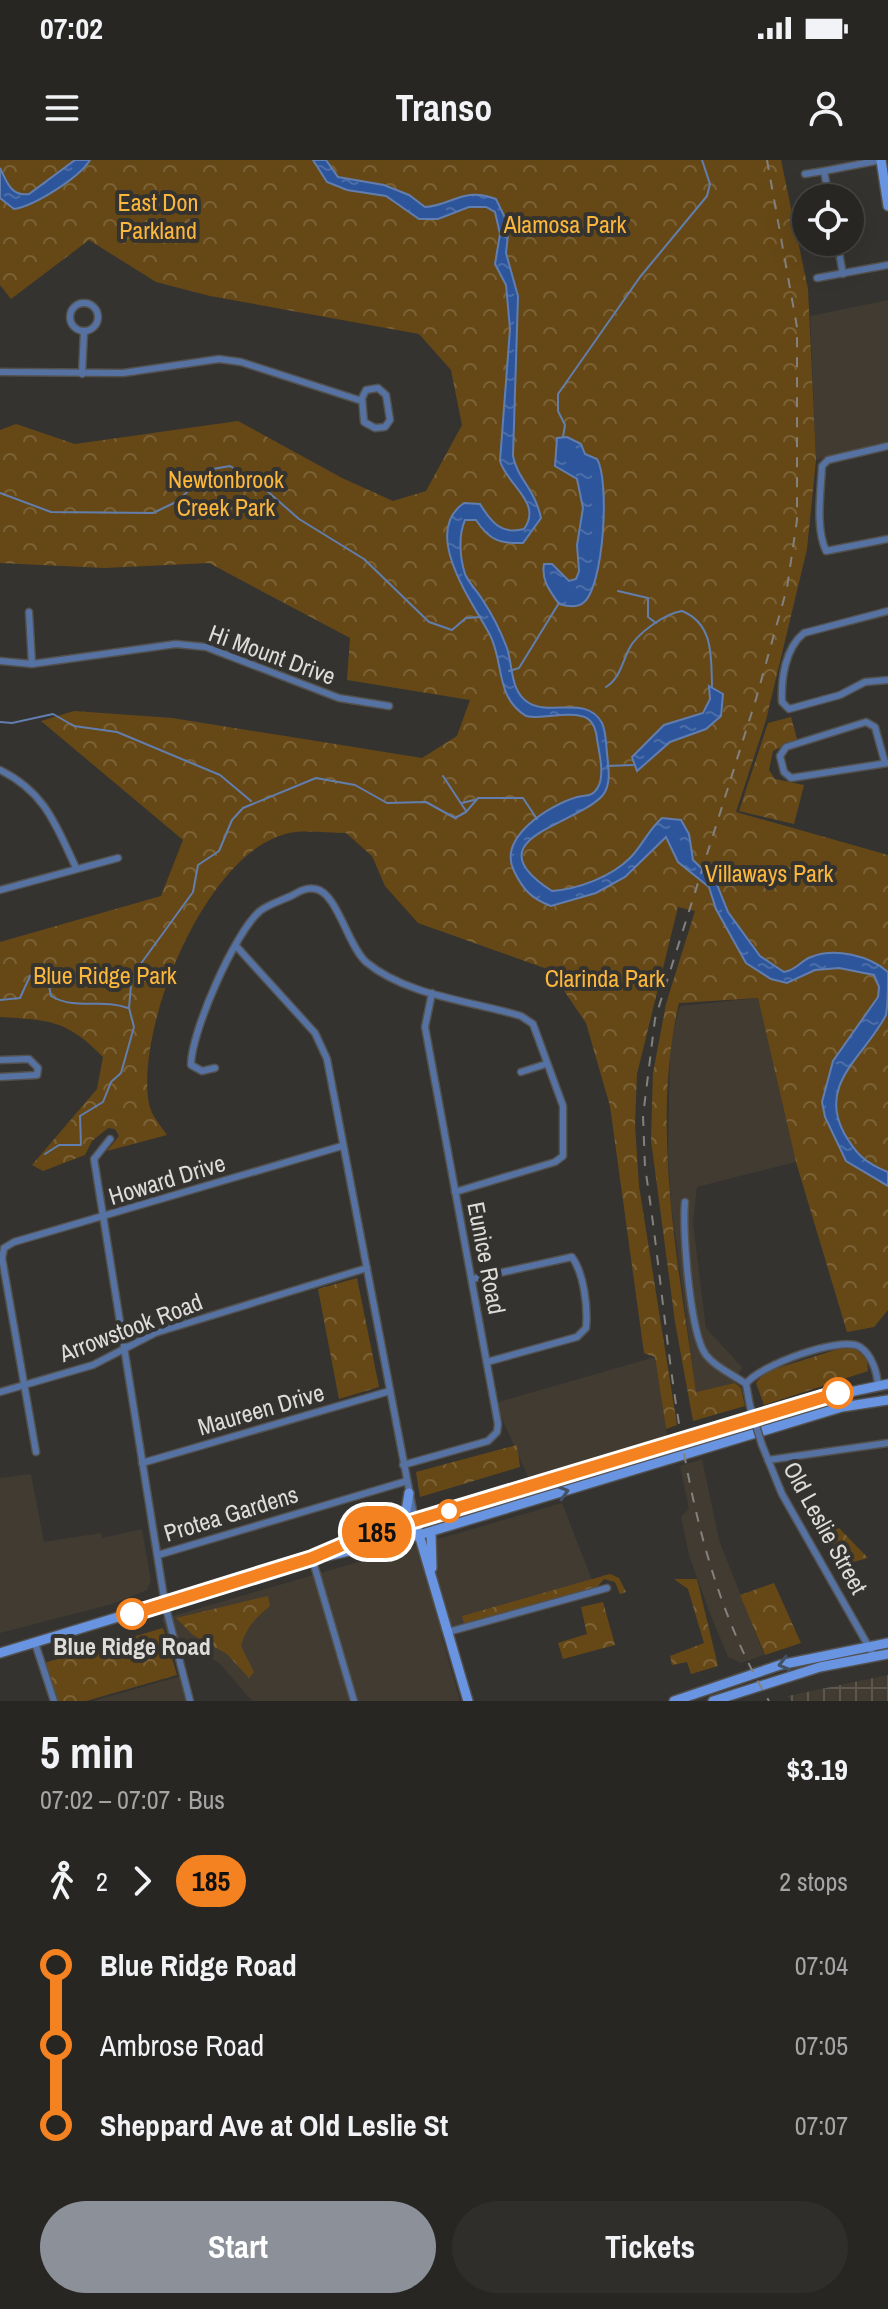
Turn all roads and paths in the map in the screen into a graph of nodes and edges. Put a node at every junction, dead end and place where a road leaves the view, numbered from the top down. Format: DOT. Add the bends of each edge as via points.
graph roads {
  1 [pos="881,160"];
  2 [pos="854,162"];
  3 [pos="824,171"];
  4 [pos="805,174"];
  5 [pos="826,184"];
  6 [pos="888,206"];
  7 [pos="840,256"];
  8 [pos="888,265"];
  9 [pos="843,274"];
  10 [pos="817,278"];
  11 [pos="84,331"];
  12 [pos="0,372"];
  13 [pos="82,374"];
  14 [pos="362,401"];
  15 [pos="888,446"];
  16 [pos="888,539"];
  17 [pos="888,611"];
  18 [pos="29,612"];
  19 [pos="0,661"];
  20 [pos="32,664"];
  21 [pos="888,680"];
  22 [pos="389,706"];
  23 [pos="886,763"];
  24 [pos="0,770"];
  25 [pos="118,858"];
  26 [pos="76,868"];
  27 [pos="0,890"];
  28 [pos="237,947"];
  29 [pos="432,993"];
  30 [pos="0,1060"];
  31 [pos="9,1061"];
  32 [pos="546,1064"];
  33 [pos="215,1068"];
  34 [pos="521,1072"];
  35 [pos="0,1077"];
  36 [pos="10,1077"];
  37 [pos="110,1139"];
  38 [pos="342,1146"];
  39 [pos="455,1192"];
  40 [pos="685,1202"];
  41 [pos="103,1218"];
  42 [pos="367,1268"];
  43 [pos="472,1279"];
  44 [pos="124,1349"];
  45 [pos="487,1362"];
  46 [pos="746,1384"];
  47 [pos="24,1385"];
  48 [pos="883,1385"];
  49 [pos="390,1391"];
  50 [pos="0,1392"];
  51 [pos="888,1400"];
  52 [pos="888,1443"];
  53 [pos="36,1452"];
  54 [pos="768,1460"];
  55 [pos="142,1463"];
  56 [pos="403,1465"];
  57 [pos="407,1481"];
  58 [pos="409,1493"];
  59 [pos="415,1521"];
  60 [pos="395,1527"];
  61 [pos="431,1532"];
  62 [pos="419,1535"];
  63 [pos="158,1555"];
  64 [pos="312,1558"];
  65 [pos="432,1577"];
  66 [pos="607,1588"];
  67 [pos="165,1604"];
  68 [pos="448,1632"];
  69 [pos="35,1643"];
  70 [pos="888,1643"];
  71 [pos="869,1645"];
  72 [pos="0,1653"];
  73 [pos="888,1654"];
  74 [pos="874,1656"];
  75 [pos="54,1701"];
  76 [pos="190,1701"];
  77 [pos="354,1701"];
  78 [pos="468,1701"];
  79 [pos="674,1701"];
  80 [pos="713,1701"];
  1 -- 2 [label="street"];
  1 -- 6 [label="main road"];
  2 -- 3 [label="street"];
  3 -- 4 [label="street"];
  3 -- 5 [label="street"];
  7 -- 9 [label="street"];
  8 -- 9 [label="street"];
  9 -- 10 [label="street"];
  11 -- 11 [label="street" via="93,328 98,315 86,303 77,305 70,316"];
  11 -- 13 [label="street"];
  12 -- 13 [label="street"];
  13 -- 14 [label="street" via="219,359"];
  14 -- 14 [label="street" via="366,425 388,424 385,391 366,390"];
  15 -- 16 [label="street" via="828,460 822,466 820,509 826,551"];
  17 -- 21 [label="street" via="804,633 794,641 781,682 782,702 789,709 865,682"];
  18 -- 20 [label="street"];
  19 -- 20 [label="street, Hi Mount Drive"];
  20 -- 22 [label="street, Hi Mount Drive" via="176,644 206,647 339,698"];
  23 -- 23 [label="street" via="791,778 780,756 786,747 866,722 875,727"];
  24 -- 26 [label="street" via="25,783 50,814"];
  25 -- 26 [label="street"];
  26 -- 27 [label="street"];
  28 -- 29 [label="street" via="261,910 317,889 328,895 364,960 384,975"];
  28 -- 33 [label="street" via="204,1009 191,1049 191,1065 202,1071"];
  28 -- 38 [label="street" via="315,1033 327,1059"];
  29 -- 32 [label="street" via="521,1016 533,1024"];
  29 -- 39 [label="street, Eunice Road" via="425,1027"];
  30 -- 31 [label="street"];
  31 -- 36 [label="street"];
  31 -- 36 [label="street" via="29,1059 38,1068 37,1075"];
  32 -- 34 [label="street"];
  32 -- 39 [label="street" via="563,1106 563,1156"];
  35 -- 36 [label="street"];
  37 -- 41 [label="street" via="94,1159"];
  38 -- 41 [label="street, Howard Drive"];
  38 -- 42 [label="street"];
  39 -- 43 [label="street, Eunice Road"];
  40 -- 46 [label="street" via="699,1342 717,1365"];
  41 -- 44 [label="street"];
  41 -- 47 [label="street, Howard Drive" via="4,1248"];
  42 -- 44 [label="street, Arrowstook Road" via="155,1333"];
  42 -- 49 [label="street"];
  43 -- 45 [label="street, Eunice Road"];
  43 -- 45 [label="street" via="572,1257 587,1314 586,1328 577,1337"];
  44 -- 47 [label="street, Arrowstook Road" via="93,1365"];
  44 -- 55 [label="street"];
  45 -- 56 [label="street, Eunice Road" via="497,1432 488,1441"];
  46 -- 48 [label="street" via="767,1366 841,1344 860,1347"];
  46 -- 54 [label="street, Old Leslie Street, bridge"];
  47 -- 50 [label="street, Arrowstook Road"];
  47 -- 53 [label="street"];
  48 -- 59 [label="main road" via="793,1404"];
  49 -- 55 [label="street, Maureen Drive"];
  49 -- 56 [label="street"];
  61 -- 51 [label="main road, one-way" via="807,1416"];
  52 -- 54 [label="street, Old Leslie Street"];
  54 -- 71 [label="street, Old Leslie Street" via="782,1494"];
  55 -- 63 [label="street"];
  56 -- 57 [label="street"];
  57 -- 58 [label="street"];
  57 -- 63 [label="street, Protea Gardens"];
  58 -- 59 [label="street"];
  58 -- 60 [label="main road" via="406,1511"];
  59 -- 60 [label="main road"];
  59 -- 62 [label="main road"];
  60 -- 64 [label="main road"];
  61 -- 62 [label="main road"];
  61 -- 65 [label="main road"];
  62 -- 64 [label="main road"];
  62 -- 65 [label="main road"];
  63 -- 67 [label="street"];
  64 -- 67 [label="main road"];
  64 -- 77 [label="street"];
  65 -- 68 [label="main road"];
  66 -- 68 [label="street"];
  67 -- 69 [label="main road"];
  67 -- 76 [label="street"];
  68 -- 78 [label="main road"];
  69 -- 72 [label="main road"];
  69 -- 75 [label="street"];
  70 -- 71 [label="main road"];
  71 -- 74 [label="street, Old Leslie Street"];
  71 -- 79 [label="main road, one-way" via="780,1665"];
  73 -- 74 [label="main road"];
  74 -- 80 [label="main road" via="791,1675"];
}
